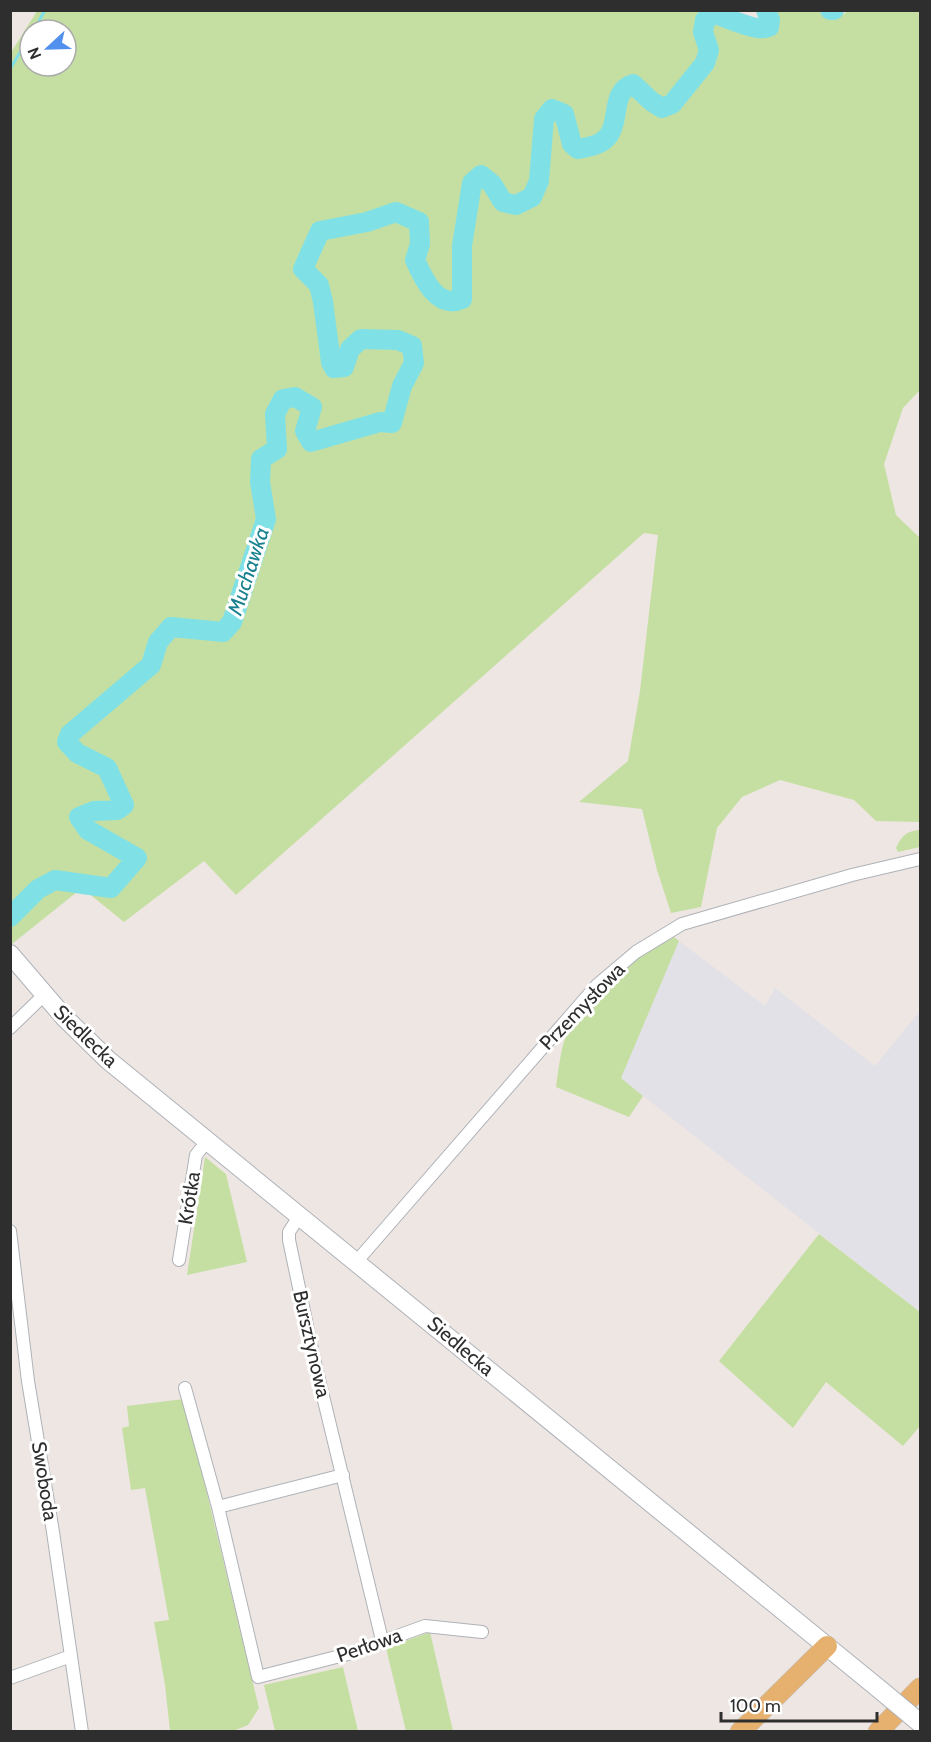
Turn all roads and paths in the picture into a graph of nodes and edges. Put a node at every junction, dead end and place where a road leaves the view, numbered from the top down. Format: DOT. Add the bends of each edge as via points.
graph roads {
  1 [pos="921,859"];
  2 [pos="11,955"];
  3 [pos="44,995"];
  4 [pos="10,1028"];
  5 [pos="208,1140"];
  6 [pos="300,1215"];
  7 [pos="10,1231"];
  8 [pos="179,1260"];
  9 [pos="357,1261"];
  10 [pos="13,1267"];
  11 [pos="185,1389"];
  12 [pos="343,1475"];
  13 [pos="218,1506"];
  14 [pos="482,1632"];
  15 [pos="382,1640"];
  16 [pos="827,1646"];
  17 [pos="71,1656"];
  18 [pos="10,1678"];
  19 [pos="921,1688"];
  20 [pos="921,1723"];
  21 [pos="82,1731"];
  22 [pos="740,1731"];
  23 [pos="878,1731"];
  1 -- 9 [label="street, Przemysłowa" via="682,924 636,952 597,985"];
  2 -- 3 [label="main road, Siedlecka"];
  3 -- 4 [label="street"];
  3 -- 5 [label="main road, Siedlecka" via="108,1060"];
  5 -- 6 [label="main road, Siedlecka"];
  5 -- 8 [label="street, Krótka" via="196,1155"];
  6 -- 9 [label="main road, Siedlecka"];
  6 -- 12 [label="street, Bursztynowa" via="290,1240"];
  7 -- 10 [label="street, Swoboda"];
  9 -- 16 [label="main road, Siedlecka"];
  10 -- 17 [label="street, Swoboda"];
  11 -- 13 [label="street"];
  12 -- 13 [label="street"];
  12 -- 15 [label="street, Bursztynowa"];
  13 -- 15 [label="street, Perłowa" via="258,1677 348,1654"];
  14 -- 15 [label="street, Perłowa" via="425,1626"];
  16 -- 20 [label="main road, Siedlecka, bridge"];
  16 -- 22 [label="main road"];
  17 -- 18 [label="street"];
  17 -- 21 [label="street, Swoboda"];
  19 -- 23 [label="main road"];
}
